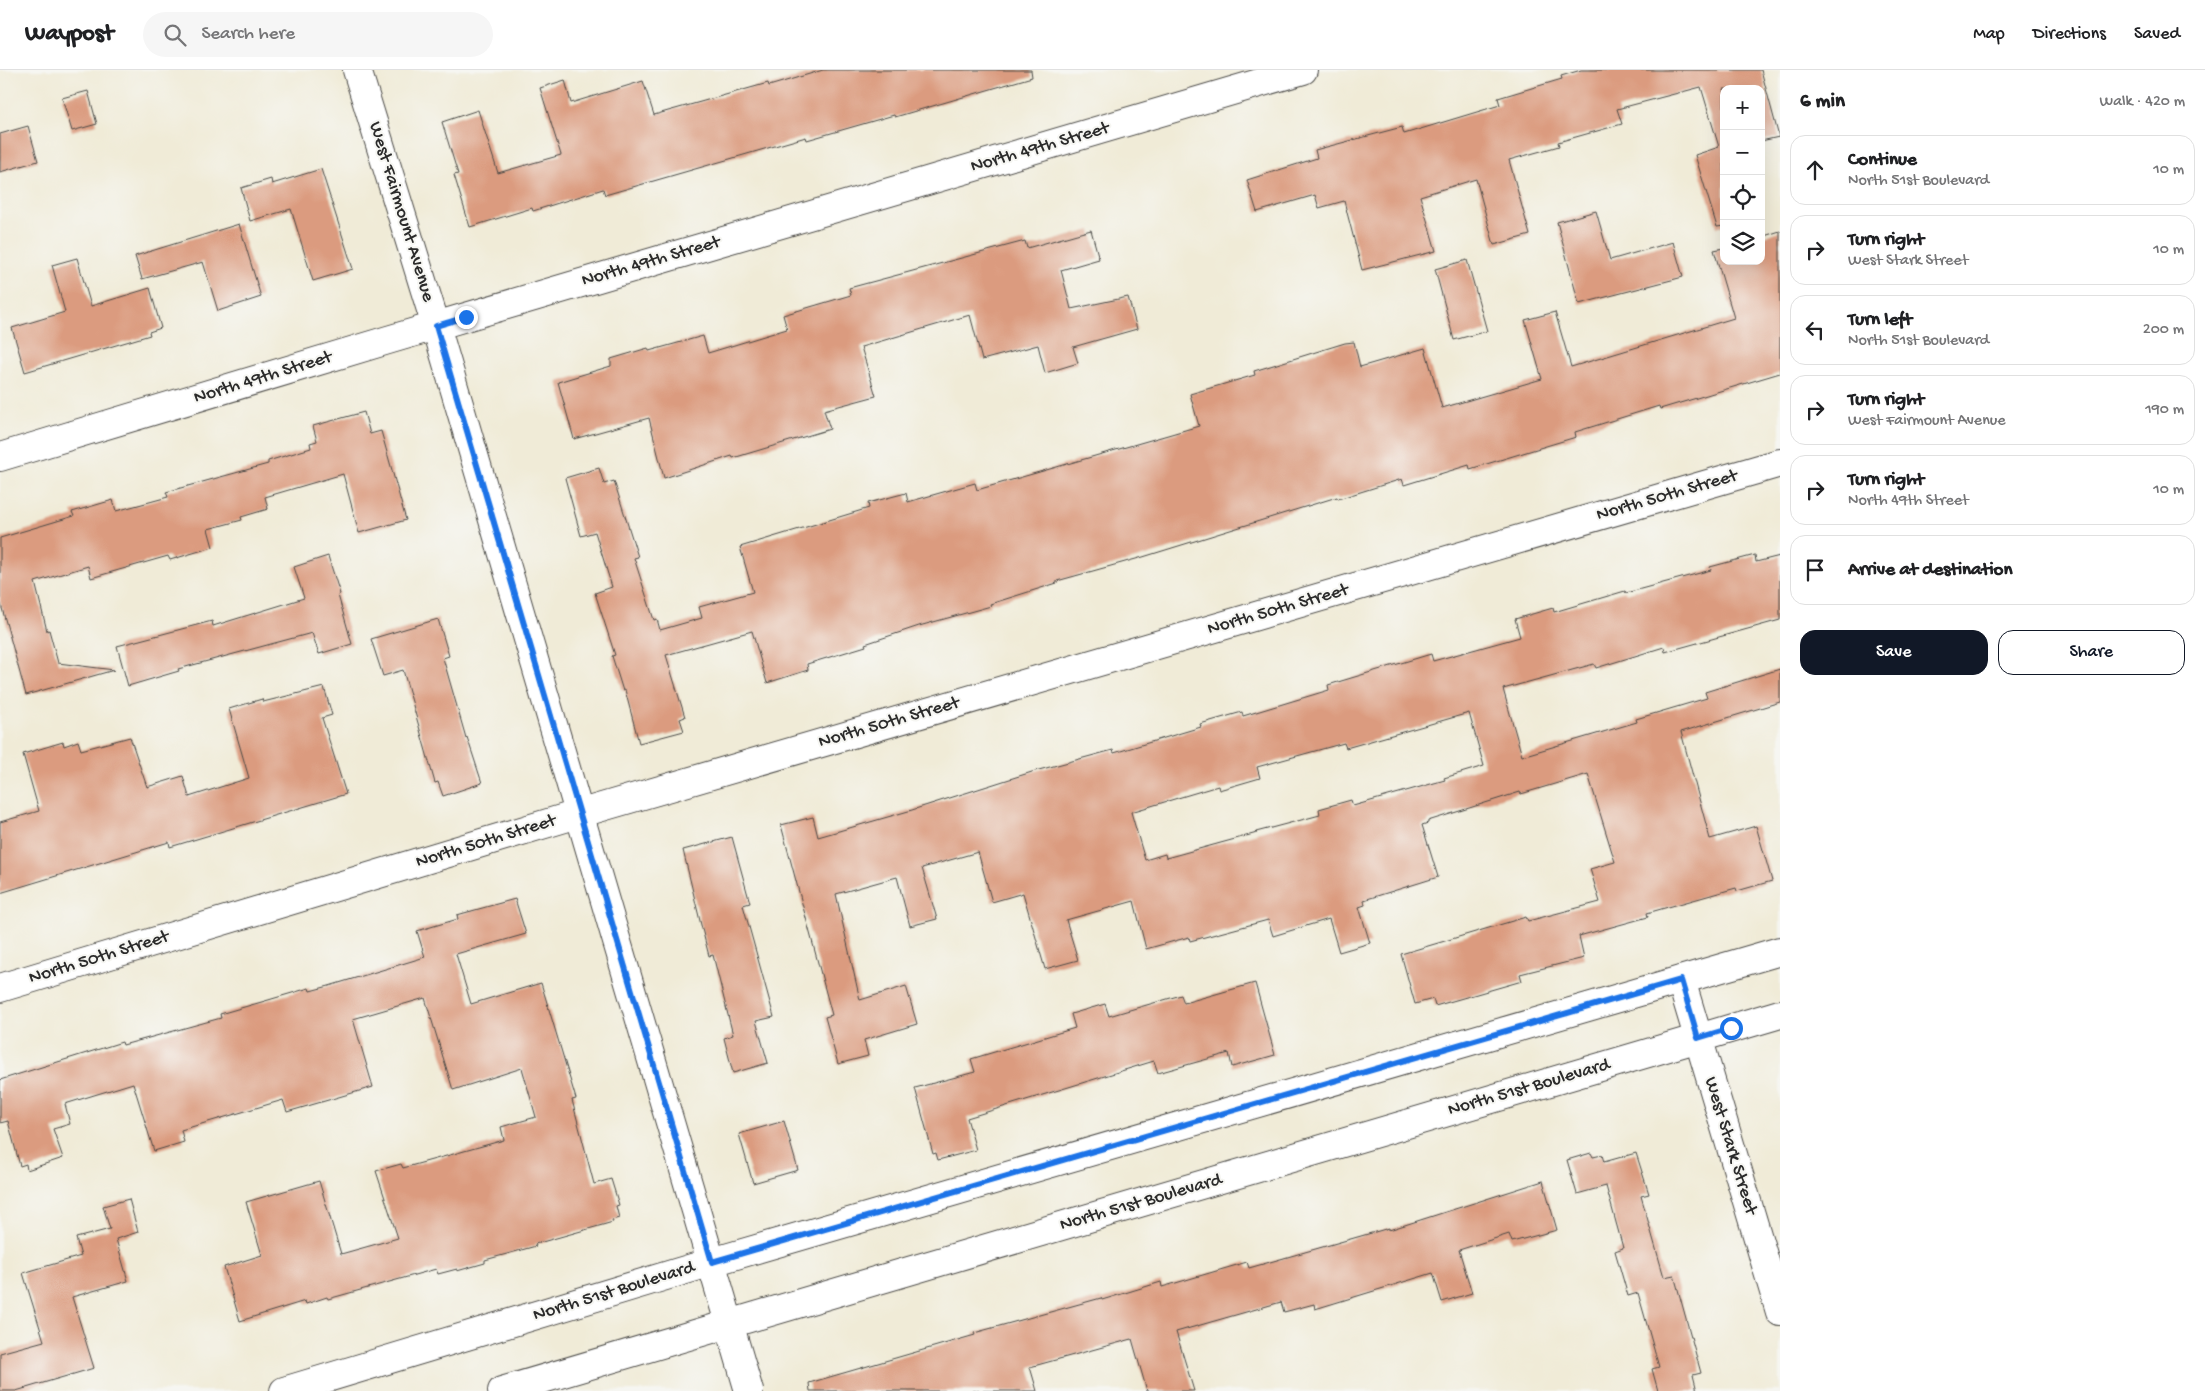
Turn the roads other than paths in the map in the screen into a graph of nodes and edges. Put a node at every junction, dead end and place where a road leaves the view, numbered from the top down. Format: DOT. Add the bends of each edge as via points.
graph roads {
  1 [pos="357,70"];
  2 [pos="1304,70"];
  3 [pos="436,326"];
  4 [pos="0,457"];
  5 [pos="1780,463"];
  6 [pos="578,814"];
  7 [pos="1780,951"];
  8 [pos="1681,980"];
  9 [pos="0,988"];
  10 [pos="1780,1014"];
  11 [pos="1698,1038"];
  12 [pos="712,1262"];
  13 [pos="1780,1312"];
  14 [pos="730,1324"];
  15 [pos="284,1391"];
  16 [pos="502,1391"];
  17 [pos="749,1391"];
  1 -- 3 [label="street, West Fairmount Avenue"];
  2 -- 3 [label="street, North 49th Street"];
  3 -- 4 [label="street, North 49th Street"];
  3 -- 6 [label="street, West Fairmount Avenue"];
  5 -- 6 [label="street, North 50th Street"];
  6 -- 9 [label="street, North 50th Street"];
  6 -- 12 [label="street, West Fairmount Avenue"];
  7 -- 8 [label="street, North 51st Boulevard"];
  8 -- 11 [label="street, West Stark Street"];
  8 -- 12 [label="street, North 51st Boulevard"];
  10 -- 11 [label="street, North 51st Boulevard"];
  11 -- 13 [label="street, West Stark Street"];
  11 -- 14 [label="street, North 51st Boulevard"];
  12 -- 14 [label="street, West Fairmount Avenue"];
  12 -- 15 [label="street, North 51st Boulevard"];
  14 -- 16 [label="street, North 51st Boulevard"];
  14 -- 17 [label="street, West Fairmount Avenue"];
}
